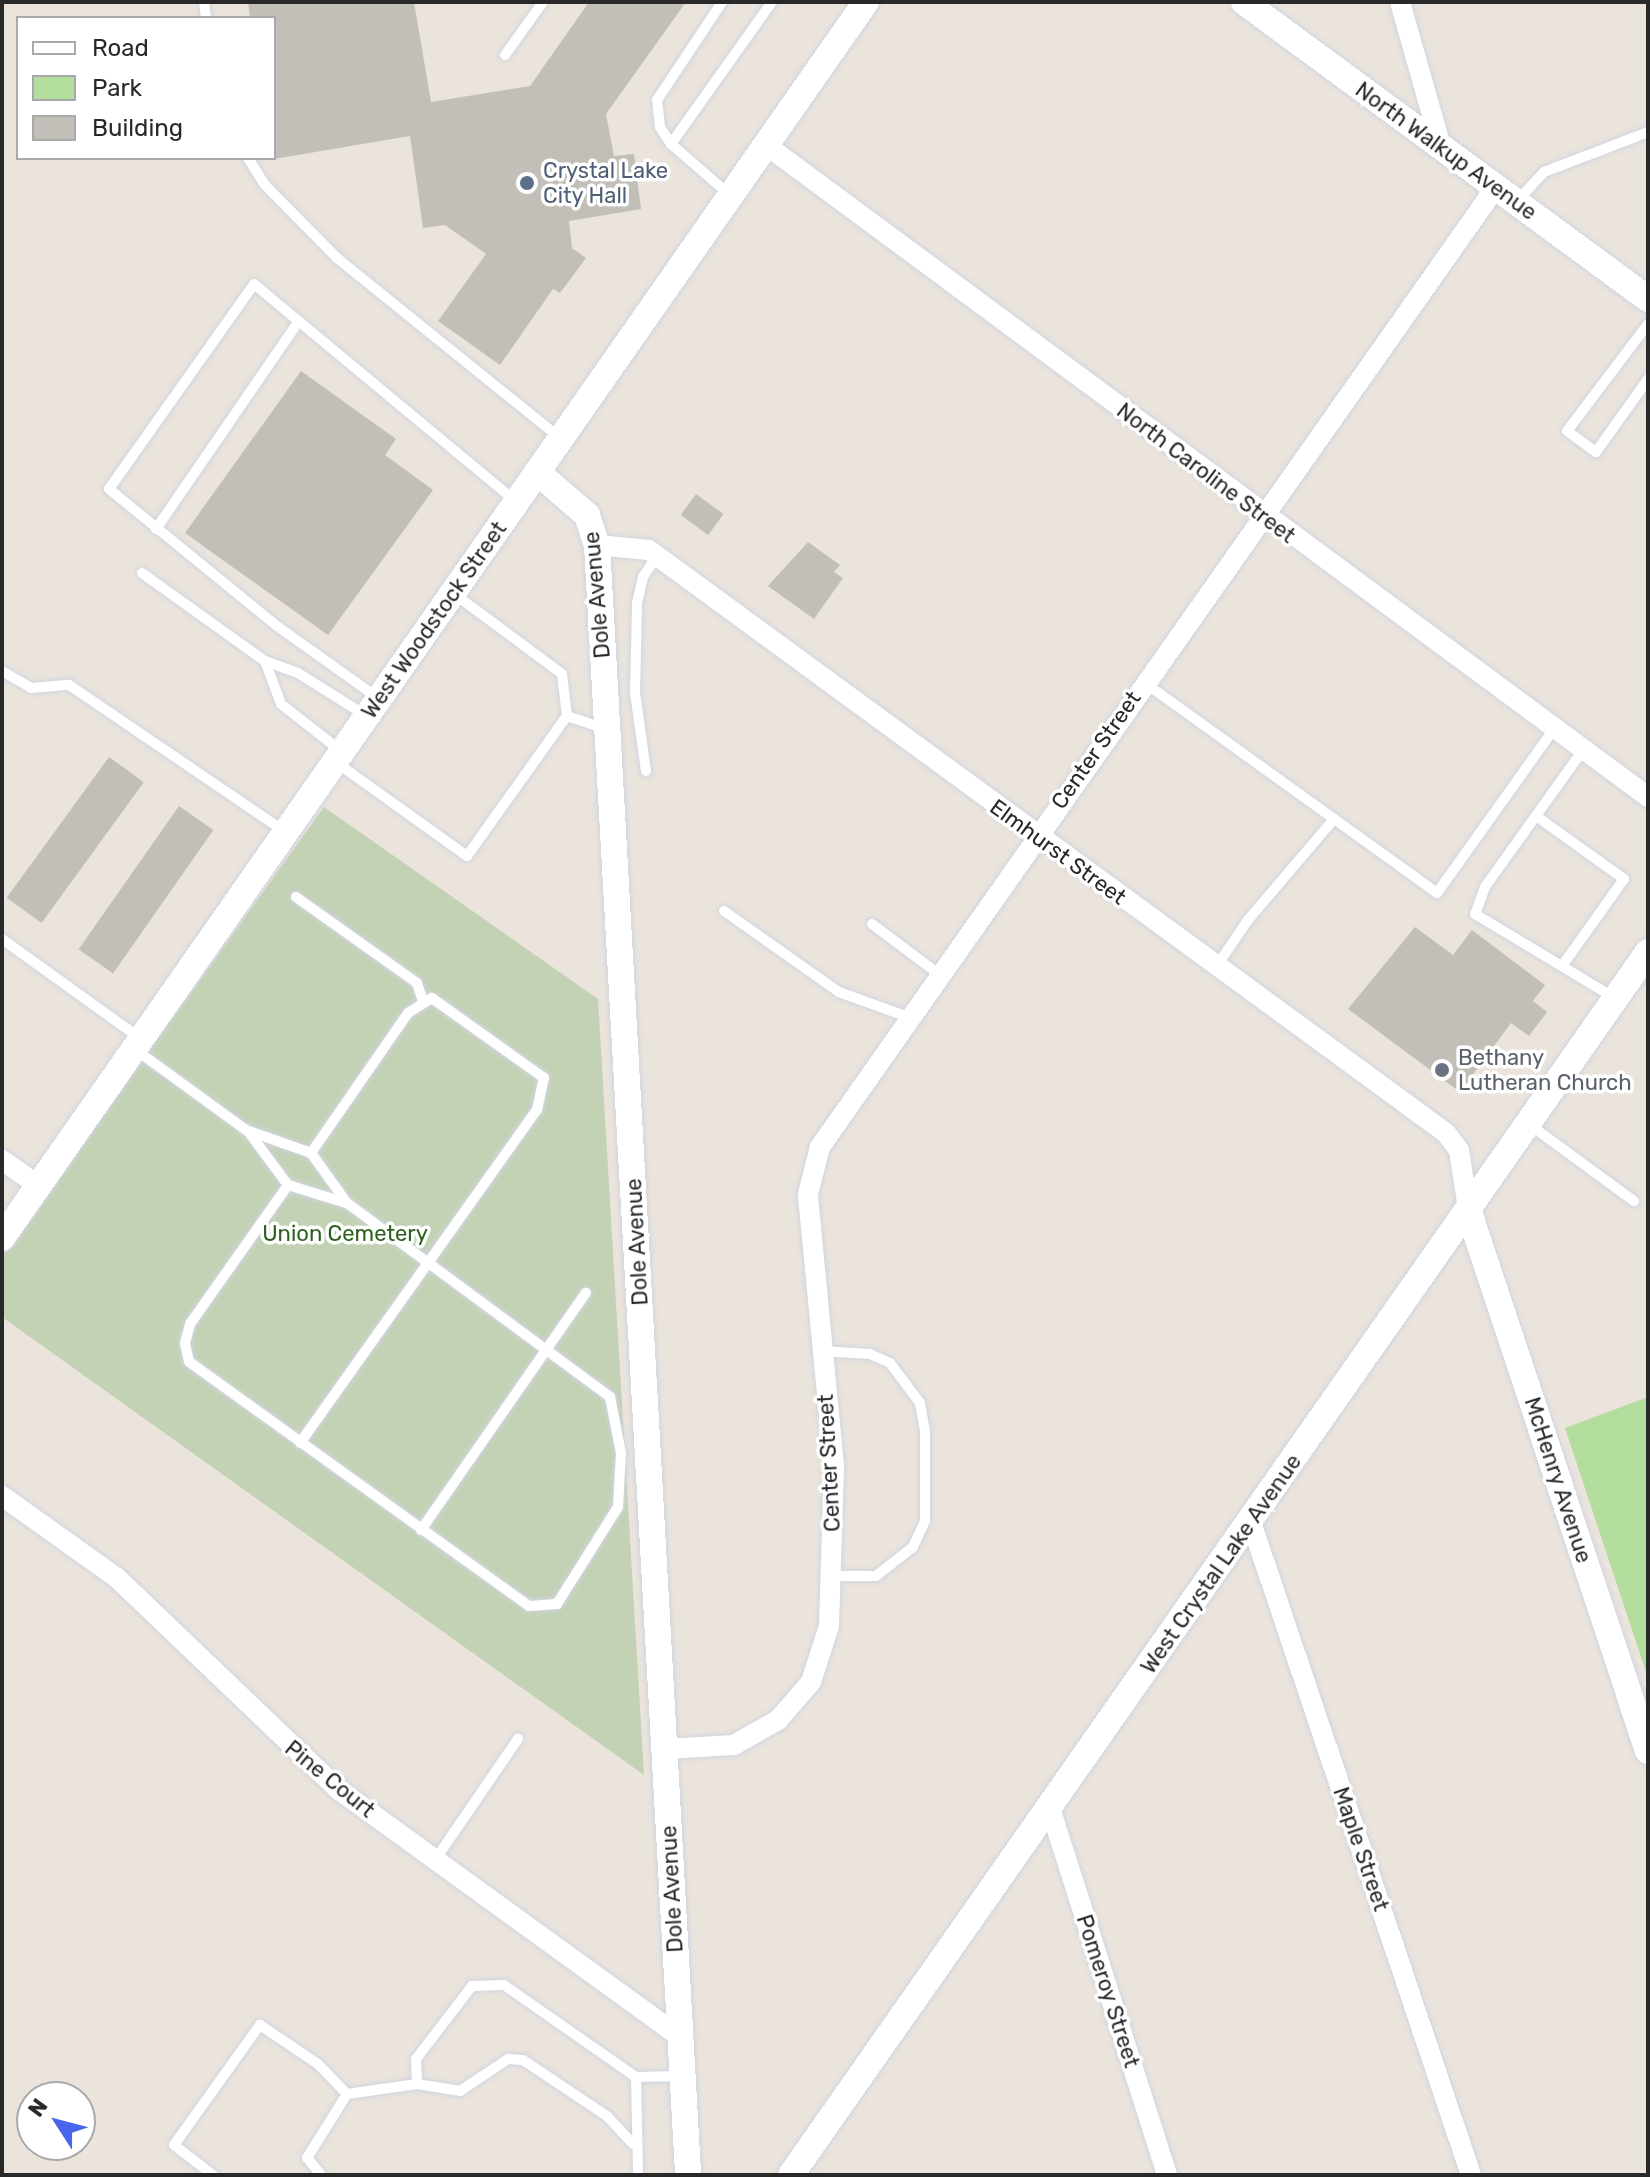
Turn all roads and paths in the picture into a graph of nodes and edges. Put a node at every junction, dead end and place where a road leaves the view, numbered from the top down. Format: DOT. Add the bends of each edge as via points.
graph roads {
  1 [pos="543,2"];
  2 [pos="722,2"];
  3 [pos="772,2"];
  4 [pos="866,2"];
  5 [pos="1400,2"];
  6 [pos="1257,6"];
  7 [pos="505,55"];
  8 [pos="1648,132"];
  9 [pos="671,144"];
  10 [pos="766,145"];
  11 [pos="1441,147"];
  12 [pos="249,160"];
  13 [pos="1506,195"];
  14 [pos="731,196"];
  15 [pos="1648,304"];
  16 [pos="299,321"];
  17 [pos="1648,379"];
  18 [pos="561,438"];
  19 [pos="537,472"];
  20 [pos="516,502"];
  21 [pos="1262,515"];
  22 [pos="156,529"];
  23 [pos="597,545"];
  24 [pos="657,556"];
  25 [pos="142,573"];
  26 [pos="453,593"];
  27 [pos="265,661"];
  28 [pos="2,671"];
  29 [pos="1144,682"];
  30 [pos="373,707"];
  31 [pos="567,716"];
  32 [pos="1554,729"];
  33 [pos="607,730"];
  34 [pos="1583,750"];
  35 [pos="338,756"];
  36 [pos="646,771"];
  37 [pos="1648,797"];
  38 [pos="1536,816"];
  39 [pos="1334,819"];
  40 [pos="286,832"];
  41 [pos="1035,836"];
  42 [pos="296,897"];
  43 [pos="724,911"];
  44 [pos="872,924"];
  45 [pos="2,939"];
  46 [pos="1648,952"];
  47 [pos="1564,963"];
  48 [pos="1216,967"];
  49 [pos="940,975"];
  50 [pos="1615,998"];
  51 [pos="423,1002"];
  52 [pos="911,1018"];
  53 [pos="139,1044"];
  54 [pos="1528,1124"];
  55 [pos="246,1130"];
  56 [pos="311,1153"];
  57 [pos="2,1160"];
  58 [pos="288,1185"];
  59 [pos="39,1186"];
  60 [pos="1634,1201"];
  61 [pos="347,1203"];
  62 [pos="1468,1209"];
  63 [pos="2,1238"];
  64 [pos="428,1261"];
  65 [pos="586,1293"];
  66 [pos="548,1348"];
  67 [pos="822,1351"];
  68 [pos="300,1443"];
  69 [pos="2,1496"];
  70 [pos="1251,1522"];
  71 [pos="421,1530"];
  72 [pos="833,1576"];
  73 [pos="518,1739"];
  74 [pos="665,1749"];
  75 [pos="1648,1751"];
  76 [pos="1050,1808"];
  77 [pos="435,1860"];
  78 [pos="679,2036"];
  79 [pos="681,2076"];
  80 [pos="636,2077"];
  81 [pos="417,2084"];
  82 [pos="347,2094"];
  83 [pos="633,2144"];
  84 [pos="213,2175"];
  85 [pos="321,2175"];
  86 [pos="638,2175"];
  87 [pos="688,2175"];
  88 [pos="791,2175"];
  89 [pos="1167,2175"];
  90 [pos="1471,2175"];
  1 -- 7 [label="lane"];
  2 -- 9 [label="lane" via="657,100 660,127"];
  3 -- 9 [label="lane"];
  4 -- 10 [label="street, West Woodstock Street"];
  5 -- 11 [label="street"];
  6 -- 11 [label="street, North Walkup Avenue"];
  8 -- 13 [label="lane" via="1544,172"];
  9 -- 14 [label="lane"];
  10 -- 14 [label="street, West Woodstock Street"];
  10 -- 21 [label="street, North Caroline Street"];
  11 -- 13 [label="street, North Walkup Avenue"];
  12 -- 18 [label="lane" via="265,185 373,290"];
  13 -- 15 [label="street, North Walkup Avenue"];
  13 -- 21 [label="street, Center Street"];
  14 -- 18 [label="street, West Woodstock Street"];
  15 -- 17 [label="lane" via="1567,431 1596,452"];
  16 -- 20 [label="lane"];
  16 -- 22 [label="lane"];
  16 -- 22 [label="lane" via="254,284 109,489"];
  18 -- 19 [label="street, West Woodstock Street"];
  19 -- 20 [label="street, West Woodstock Street"];
  19 -- 23 [label="street, Dole Avenue" via="587,515"];
  20 -- 26 [label="street, West Woodstock Street"];
  21 -- 29 [label="street, Center Street"];
  21 -- 32 [label="street, North Caroline Street"];
  22 -- 30 [label="lane"];
  23 -- 24 [label="street, Elmhurst Street" via="632,545"];
  23 -- 33 [label="street, Dole Avenue"];
  24 -- 36 [label="lane" via="643,577 637,603 635,693"];
  24 -- 41 [label="street, Elmhurst Street"];
  25 -- 27 [label="lane"];
  26 -- 30 [label="street, West Woodstock Street"];
  26 -- 31 [label="lane" via="562,674"];
  27 -- 30 [label="lane"];
  27 -- 35 [label="lane" via="281,704"];
  28 -- 40 [label="lane" via="31,688 69,685"];
  29 -- 39 [label="lane"];
  29 -- 41 [label="street, Center Street"];
  30 -- 35 [label="street, West Woodstock Street"];
  31 -- 33 [label="lane"];
  31 -- 35 [label="lane" via="467,856"];
  32 -- 34 [label="street, North Caroline Street"];
  32 -- 39 [label="lane" via="1437,893"];
  33 -- 74 [label="street, Dole Avenue"];
  34 -- 37 [label="street, North Caroline Street"];
  34 -- 38 [label="lane"];
  35 -- 40 [label="street, West Woodstock Street"];
  38 -- 47 [label="lane" via="1624,879"];
  38 -- 47 [label="lane" via="1485,887 1475,914 1515,942"];
  39 -- 48 [label="lane"];
  40 -- 53 [label="street, West Woodstock Street"];
  41 -- 48 [label="street, Elmhurst Street"];
  41 -- 49 [label="street, Center Street"];
  42 -- 51 [label="lane" via="417,983"];
  43 -- 52 [label="lane" via="839,992"];
  44 -- 49 [label="lane"];
  45 -- 53 [label="lane"];
  46 -- 50 [label="street, West Crystal Lake Avenue"];
  47 -- 50 [label="lane"];
  48 -- 62 [label="street, Elmhurst Street" via="1446,1133 1459,1150"];
  49 -- 52 [label="street, Center Street"];
  50 -- 54 [label="street, West Crystal Lake Avenue"];
  51 -- 56 [label="lane" via="408,1013"];
  51 -- 64 [label="lane" via="432,998 451,1007 532,1064 545,1087 537,1110"];
  52 -- 67 [label="street, Center Street" via="832,1126 811,1171 809,1222"];
  53 -- 55 [label="lane"];
  53 -- 59 [label="street, West Woodstock Street"];
  54 -- 60 [label="lane"];
  54 -- 62 [label="street, West Crystal Lake Avenue"];
  55 -- 56 [label="lane"];
  55 -- 58 [label="lane"];
  56 -- 61 [label="lane"];
  57 -- 59 [label="street"];
  58 -- 61 [label="lane"];
  58 -- 68 [label="lane" via="190,1324 185,1343 195,1369"];
  59 -- 63 [label="street, West Woodstock Street"];
  61 -- 64 [label="lane"];
  62 -- 70 [label="street, West Crystal Lake Avenue"];
  62 -- 75 [label="street, McHenry Avenue"];
  64 -- 66 [label="lane"];
  64 -- 68 [label="lane"];
  65 -- 66 [label="lane"];
  66 -- 71 [label="lane"];
  66 -- 71 [label="lane" via="610,1397 621,1453 613,1521 564,1596 547,1609 529,1606"];
  67 -- 72 [label="street, Center Street" via="834,1466"];
  67 -- 72 [label="lane" via="870,1354 890,1363 920,1403 925,1430 925,1521 913,1547 876,1576"];
  68 -- 71 [label="lane"];
  69 -- 77 [label="street, Pine Court" via="117,1578 303,1760"];
  70 -- 76 [label="street, West Crystal Lake Avenue"];
  70 -- 90 [label="street, Maple Street"];
  72 -- 74 [label="street, Center Street" via="820,1657 797,1701 734,1745"];
  73 -- 77 [label="lane"];
  74 -- 78 [label="street, Dole Avenue"];
  76 -- 88 [label="street, West Crystal Lake Avenue"];
  76 -- 89 [label="street, Pomeroy Street"];
  77 -- 78 [label="street, Pine Court"];
  78 -- 79 [label="street, Dole Avenue"];
  79 -- 80 [label="lane"];
  79 -- 87 [label="street, Dole Avenue"];
  80 -- 81 [label="lane" via="504,1985 472,1986 416,2059"];
  80 -- 83 [label="lane"];
  81 -- 82 [label="lane"];
  81 -- 83 [label="lane" via="460,2091 508,2059 523,2060 607,2116"];
  82 -- 84 [label="lane" via="318,2064 260,2025 174,2145"];
  82 -- 85 [label="lane" via="307,2158"];
  83 -- 86 [label="lane"];
}
